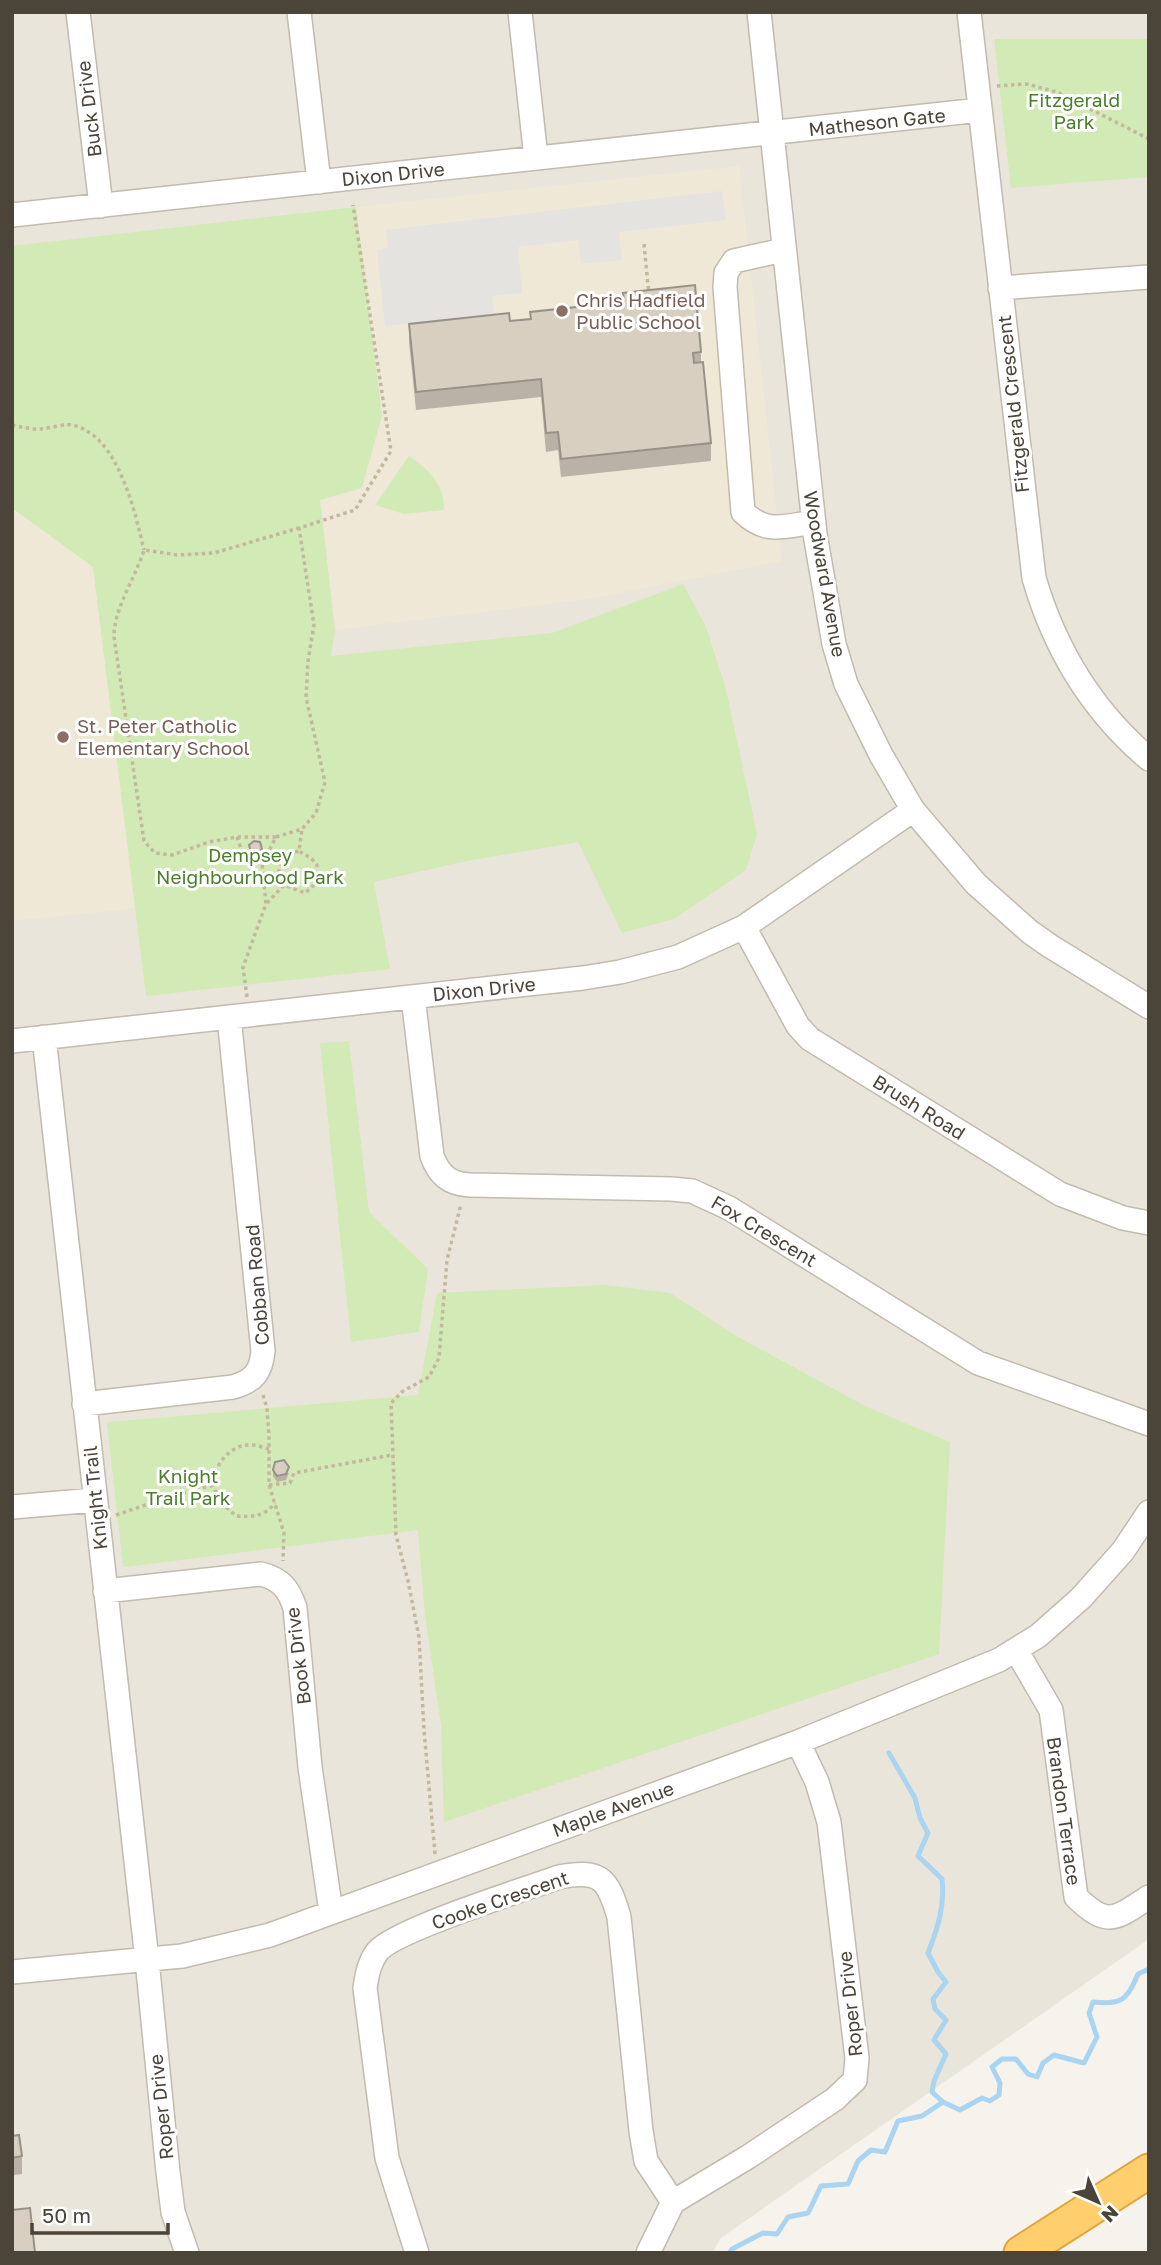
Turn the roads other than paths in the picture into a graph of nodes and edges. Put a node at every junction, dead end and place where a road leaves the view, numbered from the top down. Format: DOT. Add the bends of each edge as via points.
graph roads {
  1 [pos="78,12"];
  2 [pos="299,12"];
  3 [pos="520,12"];
  4 [pos="759,12"];
  5 [pos="970,12"];
  6 [pos="980,110"];
  7 [pos="773,133"];
  8 [pos="536,158"];
  9 [pos="319,182"];
  10 [pos="101,205"];
  11 [pos="12,215"];
  12 [pos="783,250"];
  13 [pos="1149,277"];
  14 [pos="1000,288"];
  15 [pos="814,523"];
  16 [pos="1149,759"];
  17 [pos="913,810"];
  18 [pos="744,927"];
  19 [pos="413,997"];
  20 [pos="1149,1007"];
  21 [pos="229,1017"];
  22 [pos="44,1037"];
  23 [pos="12,1041"];
  24 [pos="1149,1223"];
  25 [pos="84,1404"];
  26 [pos="1149,1424"];
  27 [pos="12,1507"];
  28 [pos="103,1508"];
  29 [pos="1149,1512"];
  30 [pos="1142,1540"];
  31 [pos="105,1591"];
  32 [pos="1016,1650"];
  33 [pos="798,1742"];
  34 [pos="1149,1897"];
  35 [pos="331,1912"];
  36 [pos="147,1959"];
  37 [pos="12,1972"];
  38 [pos="1149,2171"];
  39 [pos="673,2202"];
  40 [pos="187,2253"];
  41 [pos="417,2253"];
  42 [pos="648,2253"];
  43 [pos="1021,2253"];
  1 -- 10 [label="street, Buck Drive"];
  2 -- 9 [label="street"];
  3 -- 8 [label="street"];
  4 -- 7 [label="street, Woodward Avenue"];
  5 -- 6 [label="street, Fitzgerald Crescent"];
  6 -- 7 [label="street, Matheson Gate"];
  6 -- 14 [label="street, Fitzgerald Crescent"];
  7 -- 8 [label="street, Dixon Drive"];
  7 -- 12 [label="street, Woodward Avenue"];
  8 -- 9 [label="street, Dixon Drive"];
  9 -- 10 [label="street, Dixon Drive"];
  10 -- 11 [label="street, Dixon Drive"];
  12 -- 15 [label="street, Woodward Avenue"];
  12 -- 15 [label="street" via="734,261 726,273 743,512 769,528"];
  13 -- 14 [label="street"];
  14 -- 16 [label="street, Fitzgerald Crescent" via="1037,589 1073,674 1101,712"];
  15 -- 17 [label="street, Woodward Avenue" via="834,644 846,684"];
  17 -- 18 [label="street, Dixon Drive"];
  17 -- 20 [label="street, Woodward Avenue" via="976,884 1030,932"];
  18 -- 19 [label="street, Dixon Drive" via="678,957 620,972"];
  18 -- 24 [label="street, Brush Road" via="798,1026 810,1039 1051,1190 1123,1218"];
  19 -- 21 [label="street, Dixon Drive"];
  19 -- 26 [label="street, Fox Crescent" via="432,1156 442,1175 451,1181 692,1191 729,1208 978,1363"];
  21 -- 22 [label="street, Dixon Drive"];
  21 -- 25 [label="street, Cobban Road" via="262,1365 256,1376 233,1387"];
  22 -- 23 [label="street, Dixon Drive"];
  22 -- 25 [label="street, Knight Trail"];
  25 -- 28 [label="street, Knight Trail"];
  27 -- 28 [label="street"];
  28 -- 31 [label="street, Knight Trail"];
  29 -- 30 [label="street, Maple Avenue"];
  30 -- 32 [label="street, Maple Avenue" via="1056,1622"];
  31 -- 35 [label="street, Book Drive" via="261,1574 281,1582 290,1594"];
  31 -- 36 [label="street, Knight Trail"];
  32 -- 33 [label="street, Maple Avenue"];
  32 -- 34 [label="street, Brandon Terrace" via="1051,1710 1076,1897 1106,1918"];
  33 -- 35 [label="street, Maple Avenue"];
  33 -- 39 [label="street, Roper Drive" via="829,1822 857,2058 855,2080 835,2099"];
  35 -- 36 [label="street, Maple Avenue" via="270,1935 182,1956"];
  36 -- 37 [label="street, Maple Avenue"];
  36 -- 40 [label="street, Roper Drive" via="167,2172 173,2212"];
  38 -- 43 [label="highway"];
  39 -- 41 [label="street, Cooke Crescent" via="646,2161 613,1897 600,1879 577,1874 559,1877 386,1943 369,1966 365,1988 387,2158"];
  39 -- 42 [label="street"];
}
